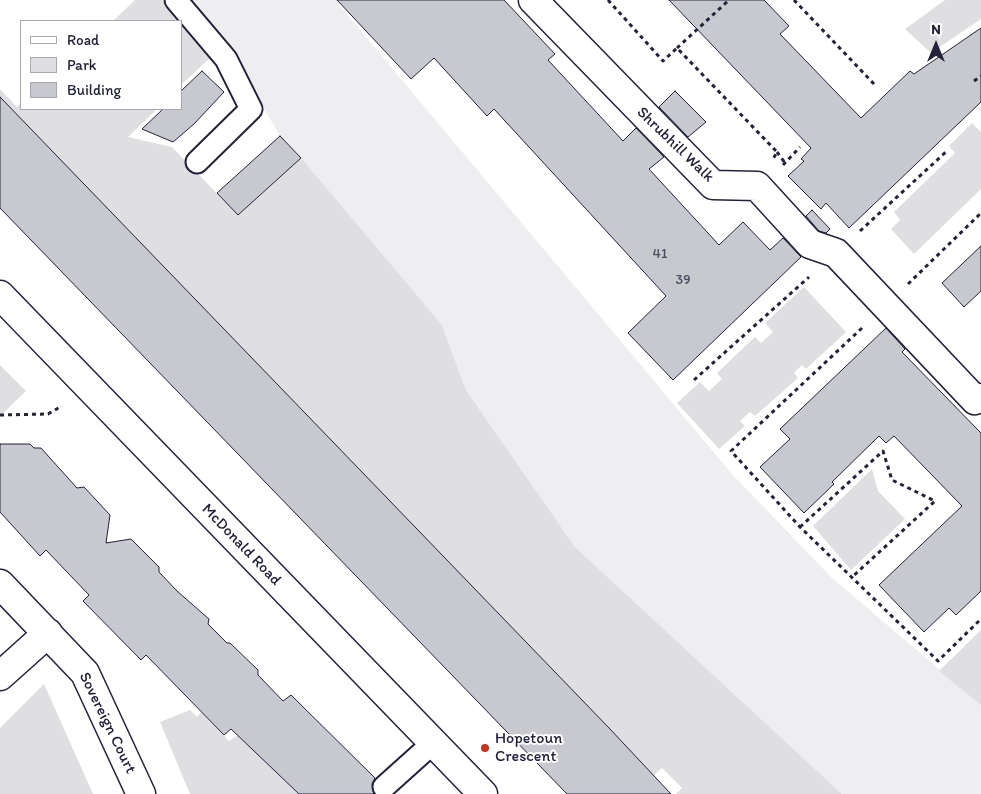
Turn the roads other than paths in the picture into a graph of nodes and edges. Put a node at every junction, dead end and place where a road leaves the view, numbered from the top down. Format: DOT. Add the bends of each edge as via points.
graph roads {
  1 [pos="176,0"];
  2 [pos="533,0"];
  3 [pos="197,162"];
  4 [pos="0,295"];
  5 [pos="981,398"];
  6 [pos="0,584"];
  7 [pos="48,633"];
  8 [pos="0,676"];
  9 [pos="433,743"];
  10 [pos="384,786"];
  11 [pos="140,794"];
  12 [pos="483,794"];
  1 -- 3 [label="lane" via="226,59 251,109"];
  2 -- 5 [label="street, Shrubhill Walk" via="712,185 757,186 810,244 836,253 975,400"];
  4 -- 9 [label="street, McDonald Road"];
  6 -- 7 [label="street, Sovereign Court"];
  7 -- 8 [label="street"];
  7 -- 11 [label="street, Sovereign Court" via="85,672"];
  9 -- 10 [label="lane"];
  9 -- 12 [label="street, McDonald Road"];
}
